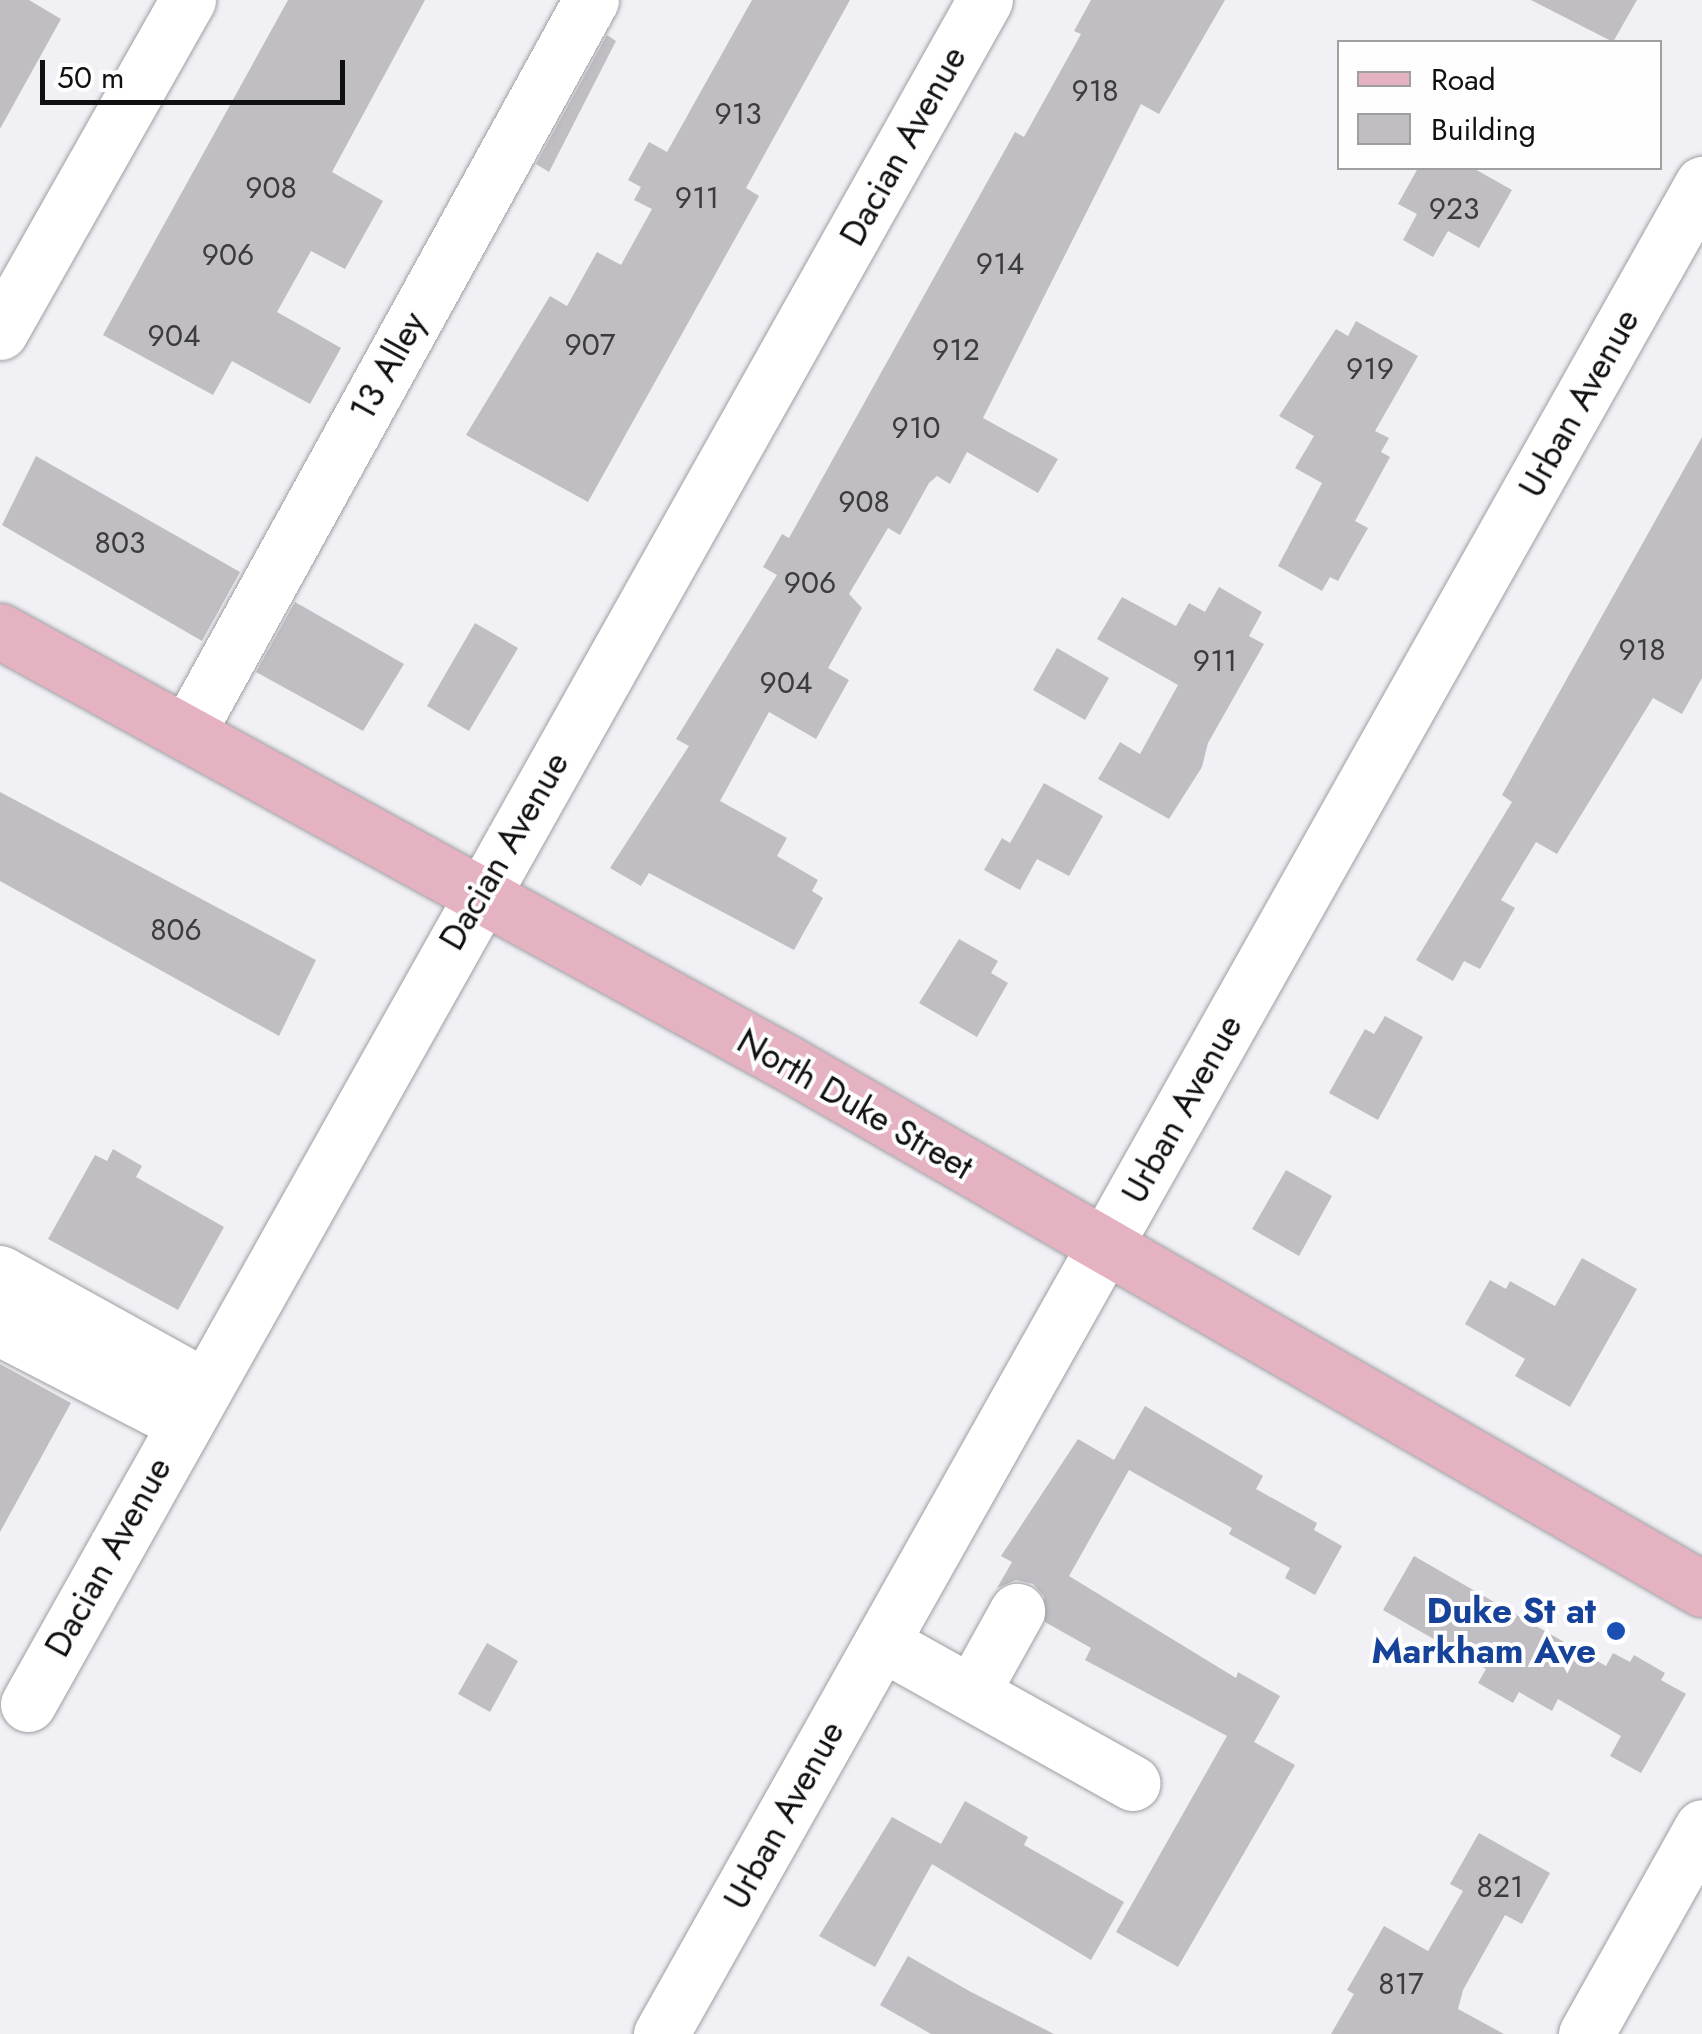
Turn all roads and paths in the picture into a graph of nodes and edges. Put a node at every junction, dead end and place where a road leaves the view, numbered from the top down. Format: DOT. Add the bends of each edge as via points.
graph roads {
  1 [pos="188,0"];
  2 [pos="590,0"];
  3 [pos="985,0"];
  4 [pos="1702,184"];
  5 [pos="0,332"];
  6 [pos="0,631"];
  7 [pos="187,733"];
  8 [pos="480,893"];
  9 [pos="1104,1249"];
  10 [pos="0,1273"];
  11 [pos="0,1328"];
  12 [pos="192,1403"];
  13 [pos="1702,1589"];
  14 [pos="1018,1611"];
  15 [pos="882,1643"];
  16 [pos="972,1692"];
  17 [pos="28,1704"];
  18 [pos="1133,1783"];
  19 [pos="1702,1826"];
  20 [pos="661,2034"];
  21 [pos="1586,2034"];
  1 -- 5 [label="street"];
  2 -- 7 [label="street, 13 Alley"];
  3 -- 8 [label="street, Dacian Avenue"];
  4 -- 9 [label="street, Urban Avenue"];
  6 -- 7 [label="main road, North Duke Street"];
  7 -- 8 [label="main road, North Duke Street"];
  8 -- 9 [label="main road, North Duke Street"];
  8 -- 12 [label="street, Dacian Avenue"];
  9 -- 13 [label="main road, North Duke Street"];
  9 -- 15 [label="street, Urban Avenue"];
  10 -- 12 [label="street"];
  11 -- 12 [label="street"];
  12 -- 17 [label="street, Dacian Avenue"];
  14 -- 16 [label="street"];
  15 -- 16 [label="street"];
  15 -- 20 [label="street, Urban Avenue"];
  16 -- 18 [label="street"];
  19 -- 21 [label="street"];
}
